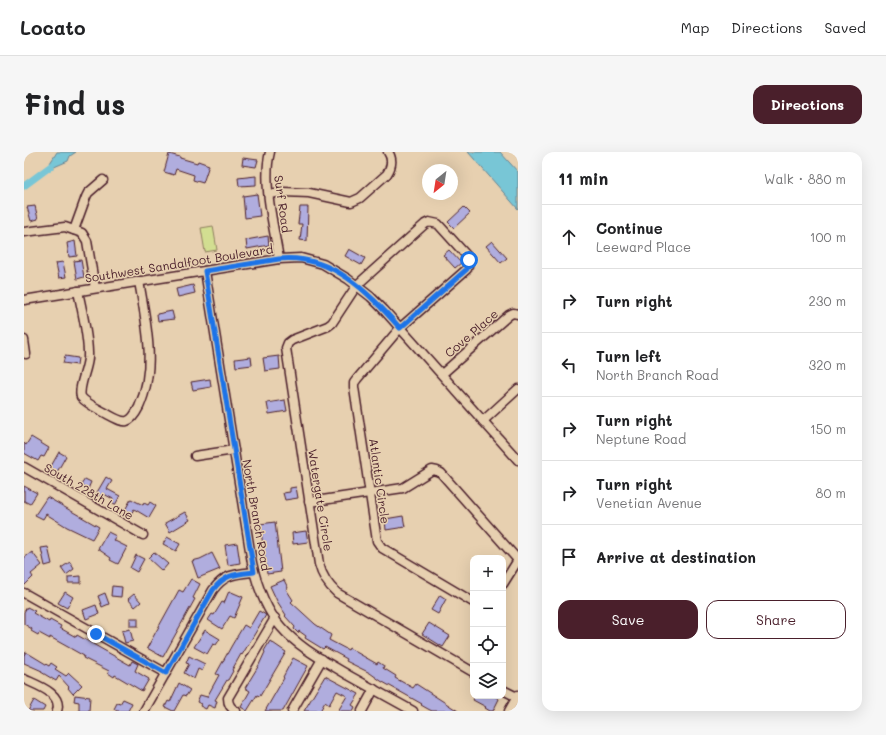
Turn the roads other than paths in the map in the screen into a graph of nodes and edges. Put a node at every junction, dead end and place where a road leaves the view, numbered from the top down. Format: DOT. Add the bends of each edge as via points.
graph roads {
  1 [pos="270,152"];
  2 [pos="388,152"];
  3 [pos="103,180"];
  4 [pos="269,194"];
  5 [pos="74,230"];
  6 [pos="24,232"];
  7 [pos="279,259"];
  8 [pos="205,271"];
  9 [pos="139,281"];
  10 [pos="357,285"];
  11 [pos="95,288"];
  12 [pos="78,291"];
  13 [pos="24,300"];
  14 [pos="518,314"];
  15 [pos="400,328"];
  16 [pos="24,340"];
  17 [pos="26,354"];
  18 [pos="442,374"];
  19 [pos="518,389"];
  20 [pos="483,421"];
  21 [pos="234,450"];
  22 [pos="195,456"];
  23 [pos="518,460"];
  24 [pos="24,468"];
  25 [pos="370,493"];
  26 [pos="309,502"];
  27 [pos="143,535"];
  28 [pos="518,560"];
  29 [pos="254,572"];
  30 [pos="506,579"];
  31 [pos="24,593"];
  32 [pos="470,600"];
  33 [pos="275,618"];
  34 [pos="322,659"];
  35 [pos="470,670"];
  36 [pos="166,673"];
  37 [pos="24,679"];
  38 [pos="374,689"];
  39 [pos="506,691"];
  40 [pos="517,696"];
  41 [pos="57,711"];
  42 [pos="144,711"];
  43 [pos="236,711"];
  44 [pos="292,711"];
  45 [pos="362,711"];
  46 [pos="413,711"];
  47 [pos="509,711"];
  1 -- 4 [label="street, Surf Road" via="266,177"];
  2 -- 4 [label="street" via="390,170 360,198 351,202 309,193"];
  3 -- 5 [label="street" via="88,193"];
  4 -- 7 [label="street, Surf Road"];
  5 -- 6 [label="street" via="60,227"];
  5 -- 11 [label="street" via="82,233 87,241"];
  7 -- 8 [label="street, Southwest Sandalfoot Boulevard"];
  7 -- 10 [label="street, Southwest Sandalfoot Boulevard" via="301,258 323,264"];
  8 -- 9 [label="street, Southwest Sandalfoot Boulevard"];
  8 -- 21 [label="street, North Branch Road"];
  9 -- 11 [label="street, Southwest Sandalfoot Boulevard"];
  9 -- 12 [label="street" via="148,339 148,376 135,416 126,422 118,421 85,402 79,392 87,368 88,348"];
  10 -- 15 [label="street, Southwest Sandalfoot Boulevard"];
  10 -- 15 [label="street, Watergate Circle" via="425,224 438,224 467,256 469,265"];
  10 -- 26 [label="street, Watergate Circle" via="332,323 292,340 286,348"];
  11 -- 12 [label="street, Southwest Sandalfoot Boulevard"];
  12 -- 13 [label="street, Southwest Sandalfoot Boulevard"];
  14 -- 18 [label="street, Cove Place" via="509,315"];
  15 -- 18 [label="street, Southwest Sandalfoot Boulevard"];
  15 -- 25 [label="street, Atlantic Circle" via="354,383"];
  16 -- 17 [label="street"];
  18 -- 20 [label="street, Southwest Sandalfoot Boulevard"];
  19 -- 20 [label="street"];
  20 -- 23 [label="street, Southwest Sandalfoot Boulevard"];
  21 -- 22 [label="street"];
  21 -- 29 [label="street, North Branch Road"];
  24 -- 27 [label="street, South 228th Lane"];
  25 -- 26 [label="street"];
  25 -- 28 [label="street" via="403,488 432,470 437,471"];
  25 -- 32 [label="street, Atlantic Circle" via="377,541 382,548"];
  26 -- 35 [label="street, Watergate Circle" via="319,564 330,586 337,593"];
  28 -- 30 [label="street"];
  29 -- 33 [label="street, North Branch Road" via="260,591"];
  29 -- 36 [label="street" via="231,575 219,582"];
  31 -- 36 [label="street"];
  33 -- 34 [label="street, North Branch Road" via="292,638"];
  33 -- 43 [label="street" via="228,698 228,703"];
  34 -- 38 [label="street, North Branch Road"];
  34 -- 44 [label="street"];
  36 -- 42 [label="street"];
  37 -- 41 [label="street" via="55,696"];
  38 -- 45 [label="street"];
  38 -- 46 [label="street, North Branch Road"];
  39 -- 40 [label="street"];
  40 -- 47 [label="street"];
}
